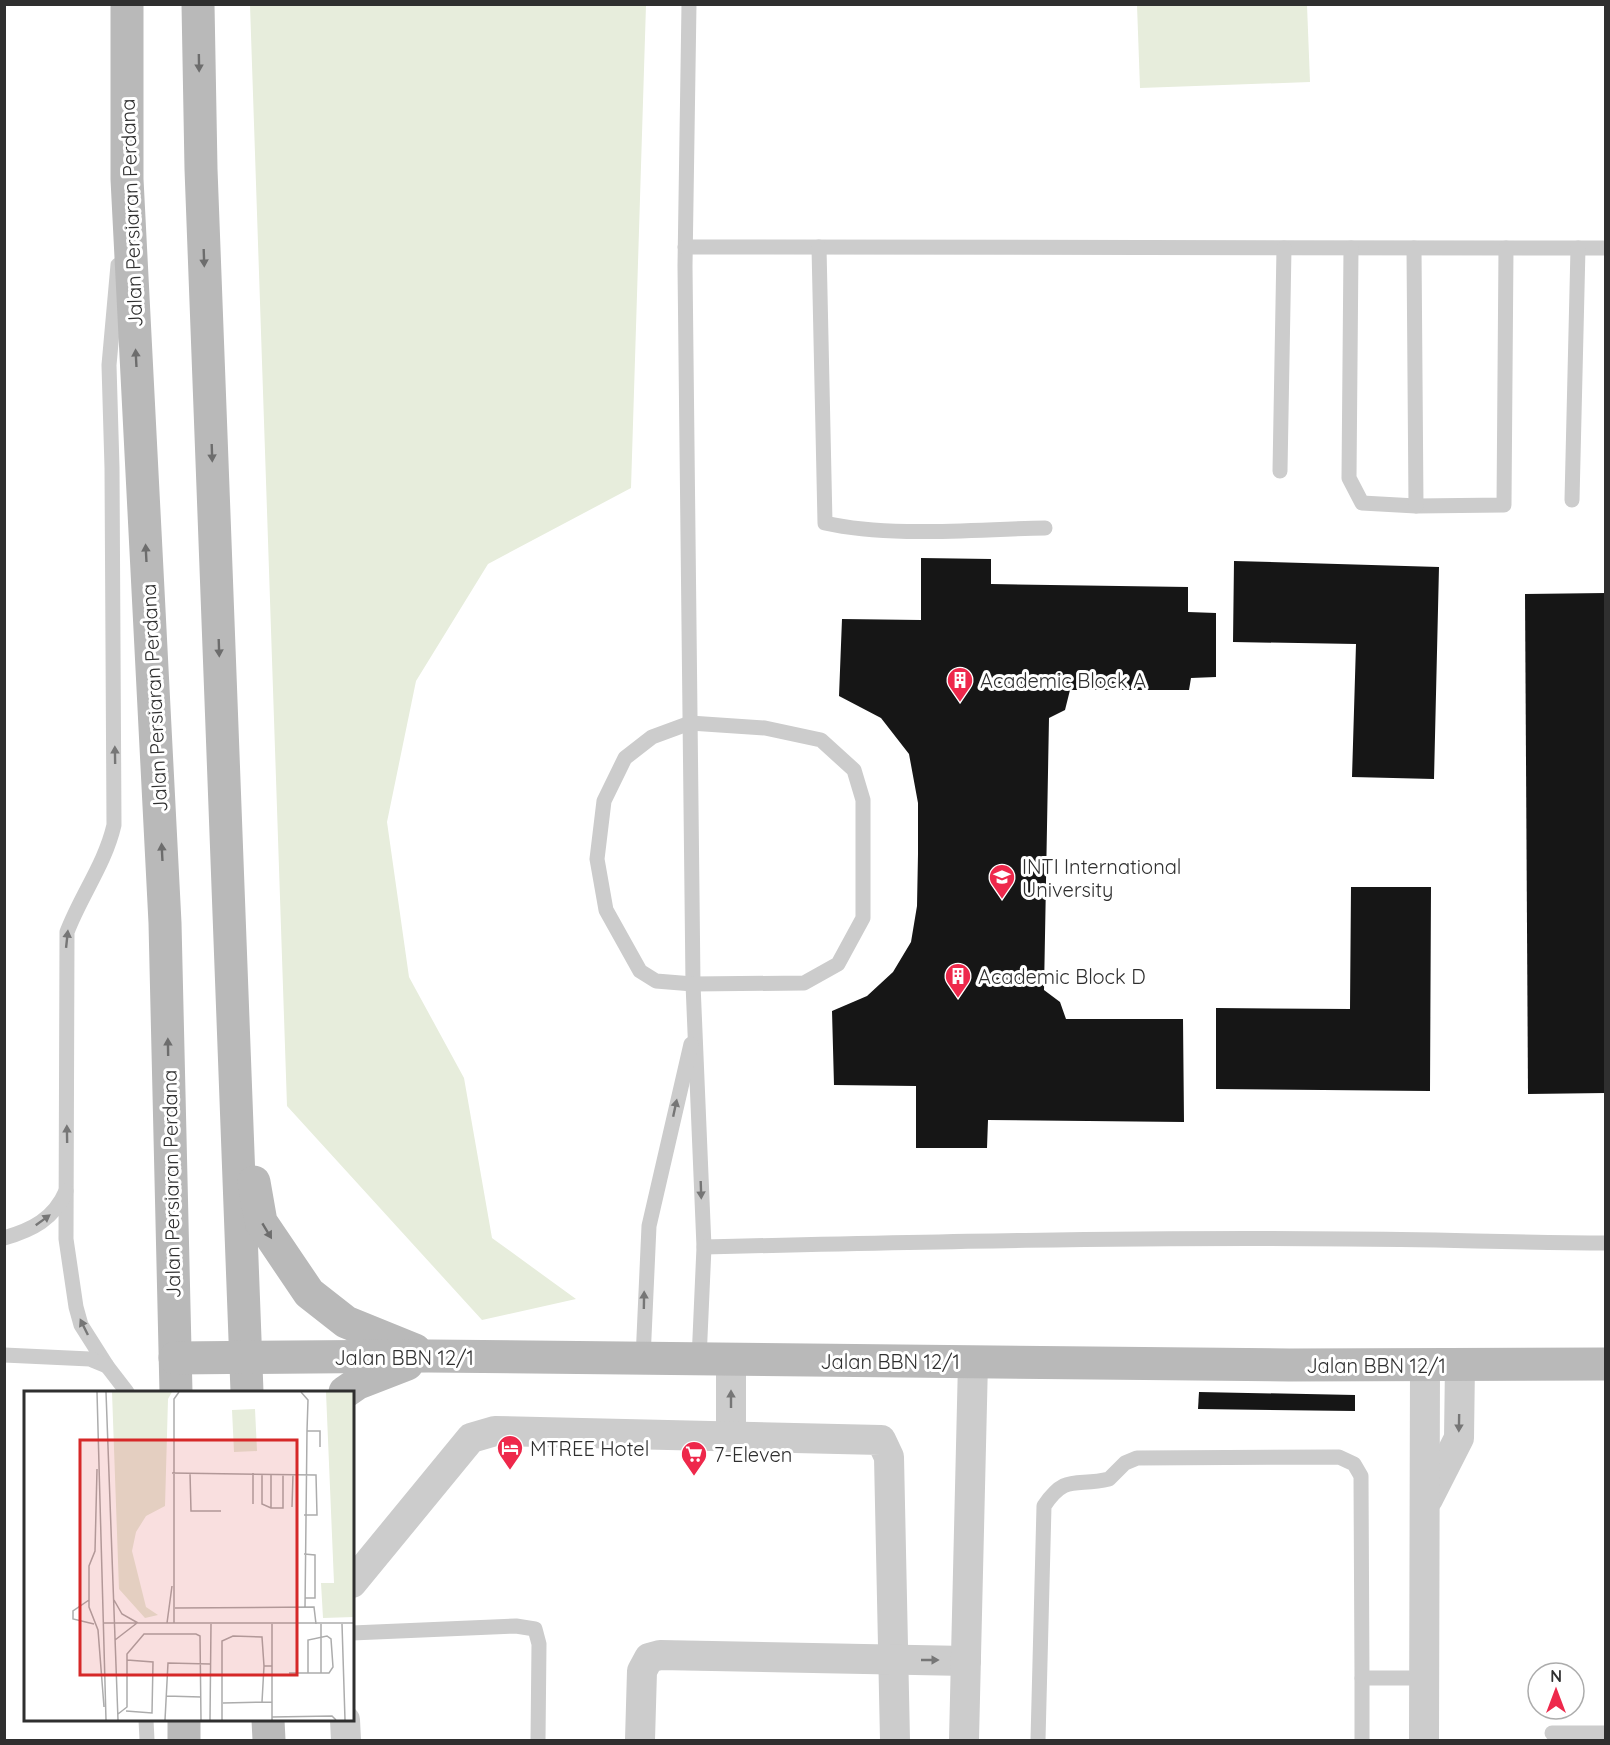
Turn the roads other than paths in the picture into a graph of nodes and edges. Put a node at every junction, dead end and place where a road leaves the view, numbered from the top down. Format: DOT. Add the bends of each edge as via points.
graph roads {
  1 [pos="127,4"];
  2 [pos="198,4"];
  3 [pos="689,4"];
  4 [pos="127,179"];
  5 [pos="685,247"];
  6 [pos="819,247"];
  7 [pos="1284,248"];
  8 [pos="1351,248"];
  9 [pos="1414,248"];
  10 [pos="1506,248"];
  11 [pos="1578,248"];
  12 [pos="1605,248"];
  13 [pos="1280,471"];
  14 [pos="1572,500"];
  15 [pos="1416,506"];
  16 [pos="1045,528"];
  17 [pos="690,723"];
  18 [pos="693,984"];
  19 [pos="695,1027"];
  20 [pos="236,1093"];
  21 [pos="68,1186"];
  22 [pos="4,1238"];
  23 [pos="1605,1243"];
  24 [pos="704,1247"];
  25 [pos="4,1355"];
  26 [pos="428,1356"];
  27 [pos="175,1358"];
  28 [pos="244,1358"];
  29 [pos="643,1359"];
  30 [pos="699,1360"];
  31 [pos="731,1360"];
  32 [pos="973,1362"];
  33 [pos="1460,1364"];
  34 [pos="1605,1364"];
  35 [pos="1425,1365"];
  36 [pos="106,1366"];
  37 [pos="127,1391"];
  38 [pos="176,1391"];
  39 [pos="247,1391"];
  40 [pos="346,1391"];
  41 [pos="731,1438"];
  42 [pos="1425,1504"];
  43 [pos="354,1582"];
  44 [pos="354,1633"];
  45 [pos="895,1660"];
  46 [pos="966,1660"];
  47 [pos="1362,1678"];
  48 [pos="1424,1678"];
  49 [pos="146,1721"];
  50 [pos="184,1721"];
  51 [pos="268,1721"];
  52 [pos="345,1721"];
  53 [pos="1552,1733"];
  54 [pos="1605,1733"];
  55 [pos="147,1740"];
  56 [pos="184,1740"];
  57 [pos="268,1740"];
  58 [pos="346,1740"];
  59 [pos="538,1740"];
  60 [pos="640,1740"];
  61 [pos="895,1740"];
  62 [pos="964,1740"];
  63 [pos="1038,1740"];
  64 [pos="1362,1740"];
  65 [pos="1424,1740"];
  1 -- 4 [label="main road, Jalan Persiaran Perdana"];
  2 -- 20 [label="main road, one-way"];
  3 -- 5 [label="lane"];
  21 -- 4 [label="lane, one-way" via="67,932 76,907 109,847 114,825 109,365"];
  27 -- 4 [label="main road, Jalan Persiaran Perdana, one-way" via="165,923"];
  5 -- 6 [label="lane"];
  5 -- 17 [label="lane"];
  6 -- 7 [label="lane"];
  6 -- 16 [label="lane" via="825,523 918,530"];
  7 -- 8 [label="lane"];
  7 -- 13 [label="lane"];
  8 -- 9 [label="lane"];
  8 -- 15 [label="lane" via="1348,478 1362,503"];
  9 -- 10 [label="lane"];
  9 -- 15 [label="lane"];
  10 -- 11 [label="lane"];
  10 -- 15 [label="lane" via="1504,505"];
  11 -- 12 [label="lane"];
  11 -- 14 [label="lane"];
  17 -- 18 [label="lane"];
  17 -- 18 [label="lane" via="652,737 625,758 604,801 597,859 606,910 640,971 656,981"];
  17 -- 18 [label="lane" via="765,728 821,740 854,770 863,800 863,918 838,964 804,983"];
  18 -- 19 [label="lane"];
  19 -- 24 [label="lane, one-way"];
  29 -- 19 [label="lane, one-way" via="649,1226"];
  20 -- 26 [label="main road, one-way" via="261,1222 309,1293 346,1323"];
  20 -- 28 [label="main road"];
  22 -- 21 [label="lane, one-way" via="27,1232 47,1220 60,1206"];
  36 -- 21 [label="lane, one-way" via="81,1325 76,1307 66,1239"];
  23 -- 24 [label="lane" via="1093,1239"];
  24 -- 30 [label="lane"];
  25 -- 36 [label="lane" via="90,1359"];
  26 -- 28 [label="main road, Jalan BBN 12/1"];
  26 -- 29 [label="main road, Jalan BBN 12/1"];
  26 -- 40 [label="main road"];
  27 -- 28 [label="main road, Jalan BBN 12/1"];
  27 -- 38 [label="main road, Jalan Persiaran Perdana"];
  28 -- 39 [label="main road"];
  29 -- 30 [label="main road, Jalan BBN 12/1"];
  30 -- 31 [label="main road, Jalan BBN 12/1"];
  31 -- 32 [label="main road, Jalan BBN 12/1"];
  41 -- 31 [label="street, one-way"];
  32 -- 35 [label="main road, Jalan BBN 12/1"];
  32 -- 46 [label="street"];
  33 -- 34 [label="main road, Jalan BBN 12/1"];
  33 -- 35 [label="main road, Jalan BBN 12/1"];
  33 -- 42 [label="street, one-way" via="1459,1438"];
  35 -- 42 [label="street"];
  36 -- 37 [label="lane"];
  41 -- 43 [label="street" via="495,1431 471,1438"];
  41 -- 45 [label="street" via="881,1440 889,1457"];
  42 -- 48 [label="street"];
  44 -- 59 [label="lane" via="516,1626 535,1629 539,1644"];
  45 -- 46 [label="street, one-way"];
  45 -- 60 [label="street" via="660,1655 649,1658 642,1671"];
  45 -- 61 [label="street"];
  46 -- 62 [label="street"];
  47 -- 48 [label="lane"];
  47 -- 63 [label="lane" via="1360,1476 1354,1464 1339,1457 1137,1458 1125,1463 1109,1479 1065,1483 1044,1506"];
  47 -- 64 [label="lane"];
  48 -- 65 [label="street"];
  49 -- 55 [label="lane"];
  50 -- 56 [label="main road"];
  51 -- 57 [label="main road"];
  52 -- 58 [label="street"];
  53 -- 54 [label="lane"];
}
